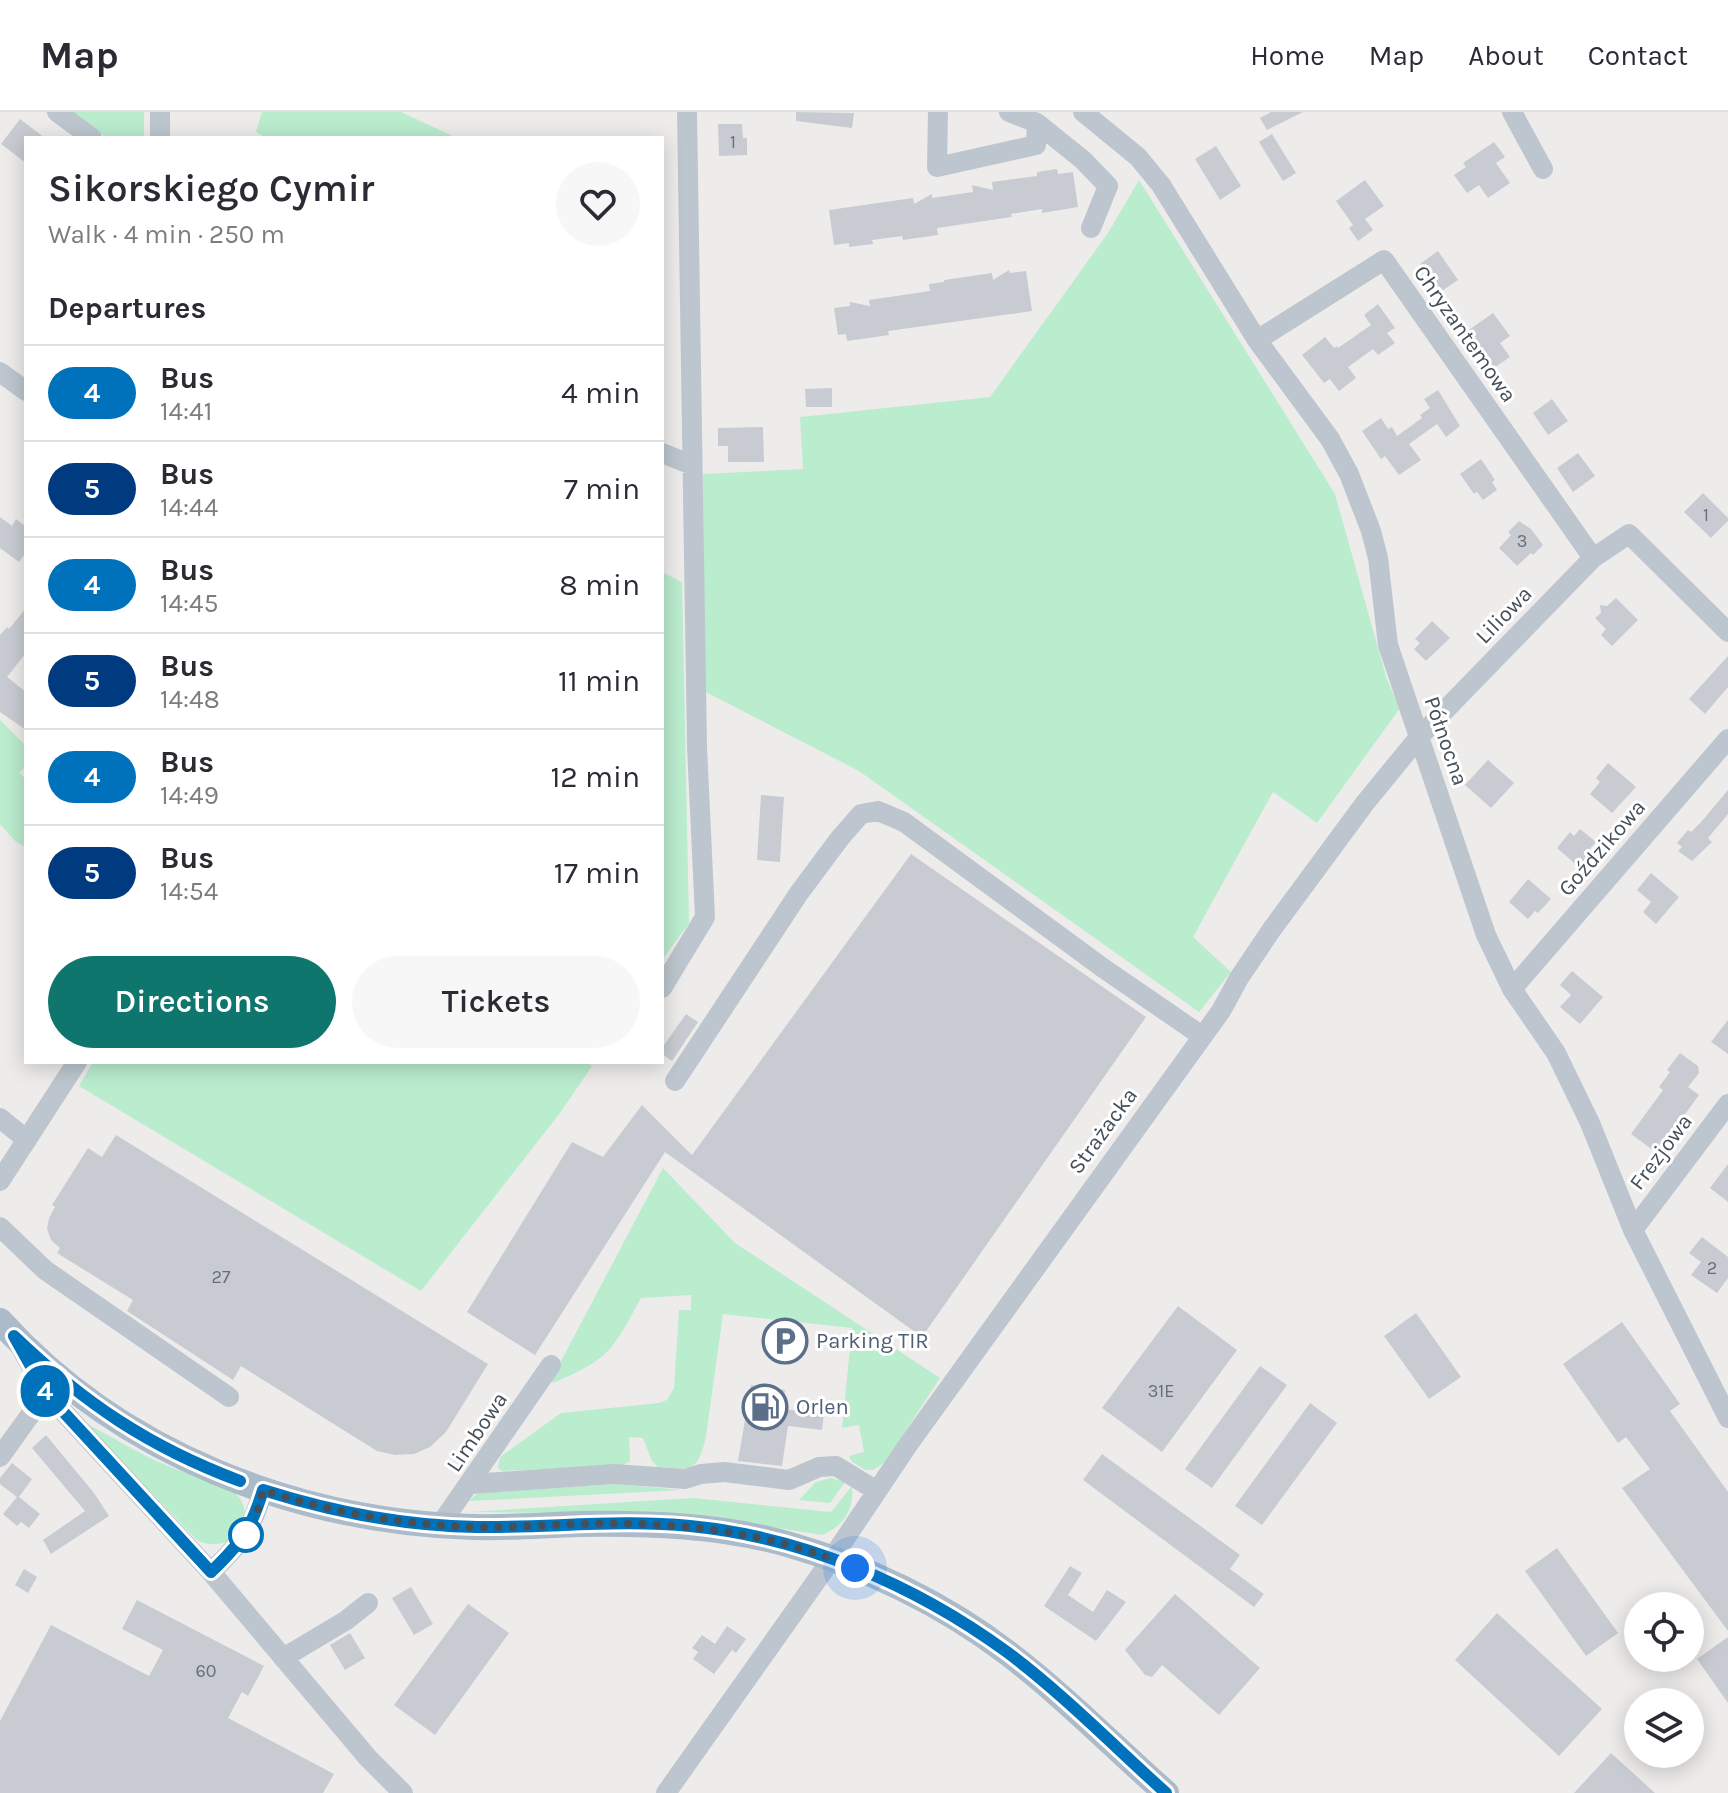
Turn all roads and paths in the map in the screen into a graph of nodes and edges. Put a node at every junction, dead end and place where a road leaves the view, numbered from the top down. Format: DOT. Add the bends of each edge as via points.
graph roads {
  1 [pos="57,112"];
  2 [pos="160,112"];
  3 [pos="687,112"];
  4 [pos="938,112"];
  5 [pos="1009,112"];
  6 [pos="1083,112"];
  7 [pos="1512,112"];
  8 [pos="1037,123"];
  9 [pos="89,136"];
  10 [pos="160,136"];
  11 [pos="1543,169"];
  12 [pos="1091,228"];
  13 [pos="1257,340"];
  14 [pos="0,372"];
  15 [pos="24,390"];
  16 [pos="664,454"];
  17 [pos="692,465"];
  18 [pos="1593,558"];
  19 [pos="1728,632"];
  20 [pos="1419,737"];
  21 [pos="1728,739"];
  22 [pos="664,985"];
  23 [pos="1512,989"];
  24 [pos="1202,1036"];
  25 [pos="76,1064"];
  26 [pos="675,1081"];
  27 [pos="1728,1104"];
  28 [pos="0,1118"];
  29 [pos="27,1140"];
  30 [pos="0,1181"];
  31 [pos="0,1227"];
  32 [pos="1633,1230"];
  33 [pos="7,1329"];
  34 [pos="551,1365"];
  35 [pos="46,1393"];
  36 [pos="229,1397"];
  37 [pos="1728,1418"];
  38 [pos="0,1457"];
  39 [pos="471,1484"];
  40 [pos="263,1490"];
  41 [pos="877,1491"];
  42 [pos="440,1525"];
  43 [pos="832,1559"];
  44 [pos="211,1572"];
  45 [pos="368,1603"];
  46 [pos="283,1658"];
  47 [pos="403,1793"];
  48 [pos="666,1793"];
  49 [pos="1166,1793"];
  1 -- 9 [label="street"];
  2 -- 10 [label="street"];
  3 -- 17 [label="street"];
  4 -- 8 [label="street" via="937,167 1036,145"];
  5 -- 8 [label="street"];
  6 -- 13 [label="street, Północna" via="1138,157 1161,185"];
  7 -- 11 [label="street"];
  8 -- 12 [label="street" via="1108,186"];
  13 -- 18 [label="street, Chryzantemowa" via="1384,260"];
  13 -- 20 [label="street, Północna" via="1330,439 1349,474 1375,545 1388,645"];
  14 -- 15 [label="street"];
  16 -- 17 [label="street"];
  17 -- 22 [label="street" via="705,917"];
  18 -- 19 [label="street, Liliowa" via="1629,534"];
  18 -- 20 [label="street, Liliowa"];
  20 -- 23 [label="street, Północna" via="1486,935"];
  20 -- 24 [label="street, Strażacka" via="1263,942"];
  21 -- 23 [label="street, Goździkowa"];
  23 -- 32 [label="street, Północna" via="1556,1053"];
  24 -- 26 [label="street" via="904,822 878,811 861,814 840,838"];
  24 -- 41 [label="street, Strażacka"];
  25 -- 29 [label="street"];
  27 -- 32 [label="street, Frezjowa"];
  28 -- 29 [label="street"];
  29 -- 30 [label="street"];
  31 -- 36 [label="street" via="45,1270"];
  32 -- 37 [label="street, Północna"];
  33 -- 35 [label="street"];
  33 -- 40 [label="main road" via="58,1378 118,1422 180,1456"];
  34 -- 39 [label="street, Limbowa"];
  35 -- 38 [label="street"];
  35 -- 44 [label="street"];
  39 -- 41 [label="street" via="614,1474 685,1479 724,1472 789,1480 836,1466"];
  39 -- 42 [label="street, Limbowa"];
  40 -- 42 [label="main road" via="314,1507"];
  40 -- 44 [label="street" via="246,1535"];
  41 -- 43 [label="street, Strażacka"];
  42 -- 43 [label="main road" via="689,1526 741,1533"];
  43 -- 48 [label="street, Strażacka"];
  43 -- 49 [label="main road" via="938,1607 1007,1653"];
  44 -- 46 [label="street"];
  45 -- 46 [label="street"];
  46 -- 47 [label="street"];
}
